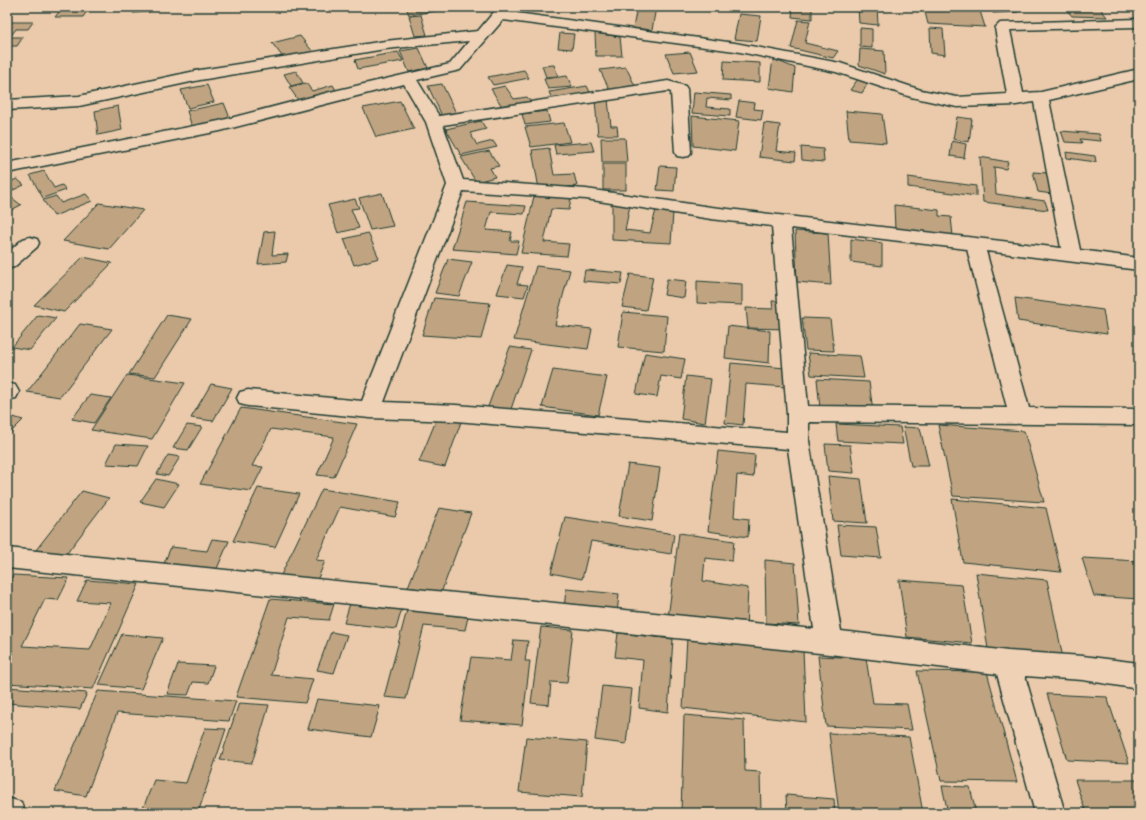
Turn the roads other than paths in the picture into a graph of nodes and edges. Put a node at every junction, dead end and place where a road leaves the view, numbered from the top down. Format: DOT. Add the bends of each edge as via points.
graph roads {
  1 [pos="1125,7"];
  2 [pos="502,11"];
  3 [pos="1138,24"];
  4 [pos="482,35"];
  5 [pos="1139,74"];
  6 [pos="408,78"];
  7 [pos="1041,97"];
  8 [pos="1016,100"];
  9 [pos="7,105"];
  10 [pos="434,122"];
  11 [pos="683,152"];
  12 [pos="7,168"];
  13 [pos="456,185"];
  14 [pos="781,221"];
  15 [pos="30,243"];
  16 [pos="975,244"];
  17 [pos="1072,255"];
  18 [pos="7,263"];
  19 [pos="1139,264"];
  20 [pos="248,398"];
  21 [pos="370,410"];
  22 [pos="798,414"];
  23 [pos="1020,416"];
  24 [pos="1139,417"];
  25 [pos="798,441"];
  26 [pos="7,558"];
  27 [pos="829,642"];
  28 [pos="1008,663"];
  29 [pos="1139,676"];
  30 [pos="1050,813"];
  1 -- 3 [label="street"];
  2 -- 4 [label="street"];
  2 -- 8 [label="street" via="735,47 840,68 917,94 957,102"];
  3 -- 8 [label="street" via="1005,26 1002,28"];
  4 -- 6 [label="street" via="455,67"];
  4 -- 9 [label="street" via="385,45 215,72 79,101"];
  5 -- 7 [label="street"];
  6 -- 10 [label="street"];
  6 -- 12 [label="street" via="220,126"];
  7 -- 8 [label="street"];
  7 -- 17 [label="street"];
  10 -- 11 [label="street" via="668,86 679,89"];
  10 -- 13 [label="street"];
  13 -- 14 [label="street" via="586,194"];
  13 -- 21 [label="street"];
  14 -- 16 [label="street"];
  14 -- 22 [label="street"];
  15 -- 18 [label="street"];
  16 -- 17 [label="street"];
  16 -- 23 [label="street"];
  17 -- 19 [label="street"];
  20 -- 21 [label="street"];
  21 -- 25 [label="street" via="456,413"];
  22 -- 23 [label="street"];
  22 -- 25 [label="street"];
  23 -- 24 [label="street"];
  25 -- 27 [label="street"];
  26 -- 27 [label="street"];
  27 -- 28 [label="street"];
  28 -- 29 [label="street" via="1083,668"];
  28 -- 30 [label="street"];
}
